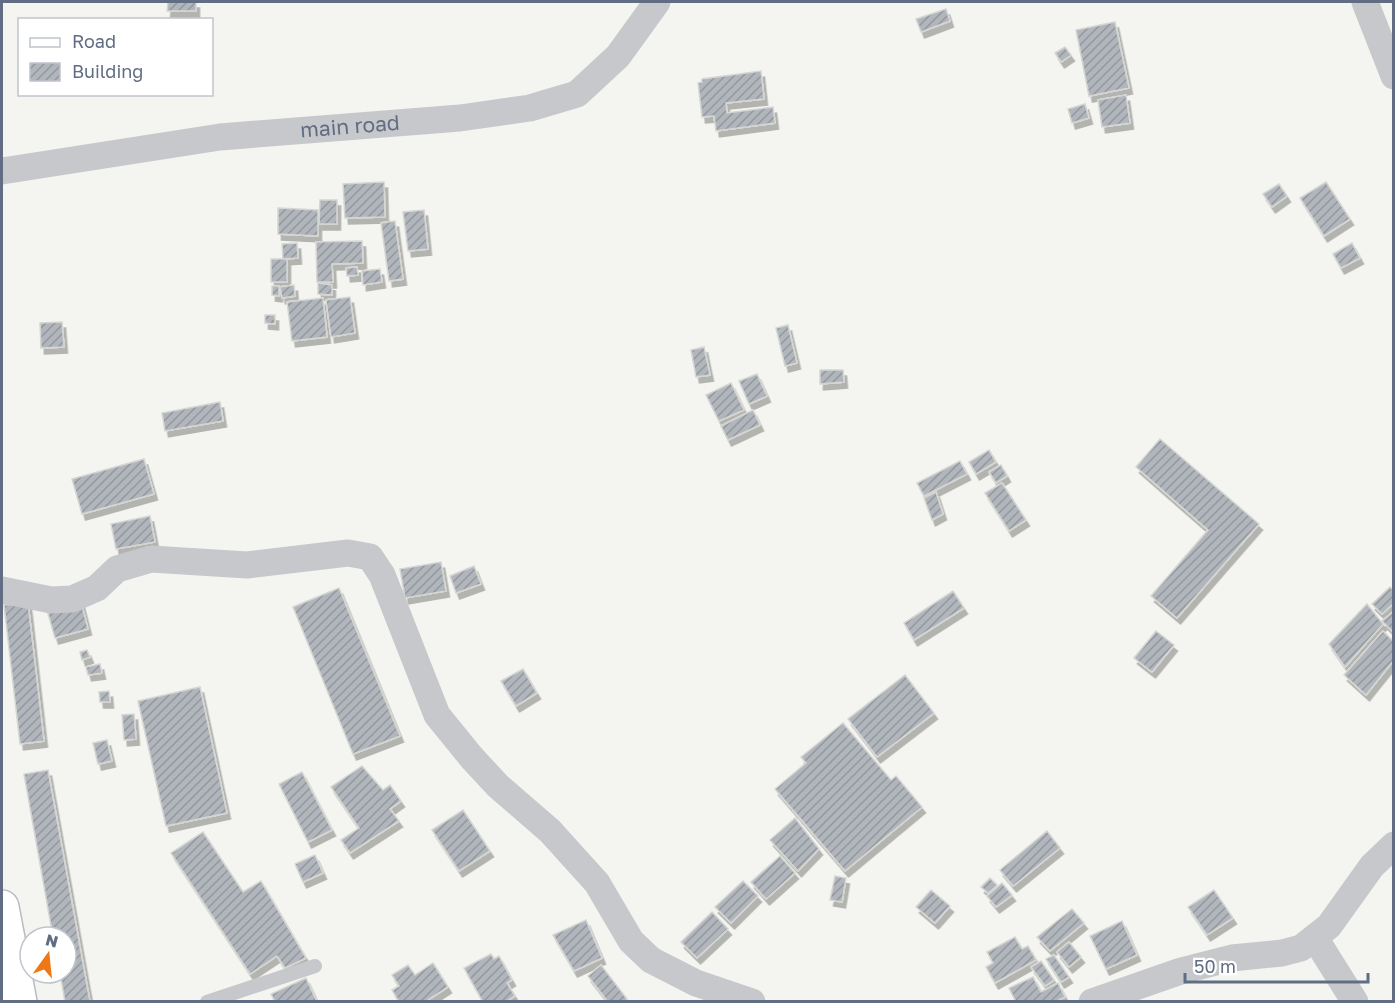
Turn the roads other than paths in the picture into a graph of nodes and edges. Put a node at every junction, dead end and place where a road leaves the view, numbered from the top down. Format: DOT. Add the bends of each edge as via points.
graph roads {
  1 [pos="657,2"];
  2 [pos="1365,2"];
  3 [pos="1394,76"];
  4 [pos="2,171"];
  5 [pos="2,590"];
  6 [pos="1394,845"];
  7 [pos="2,907"];
  8 [pos="1315,938"];
  9 [pos="315,966"];
  10 [pos="21,1002"];
  11 [pos="207,1002"];
  12 [pos="752,1002"];
  13 [pos="1092,1002"];
  14 [pos="1355,1002"];
  1 -- 4 [label="street, main road" via="618,56 577,94 530,108 220,137"];
  2 -- 3 [label="street"];
  5 -- 12 [label="street" via="51,600 72,599 97,588 117,569 151,559 247,566 348,553 370,557 382,575 437,715 472,758 550,831 597,883 631,941 651,960 696,983"];
  6 -- 8 [label="street" via="1372,866 1329,926"];
  7 -- 10 [label="main road"];
  8 -- 13 [label="street" via="1301,948 1180,971"];
  8 -- 14 [label="street"];
  9 -- 11 [label="lane"];
}
